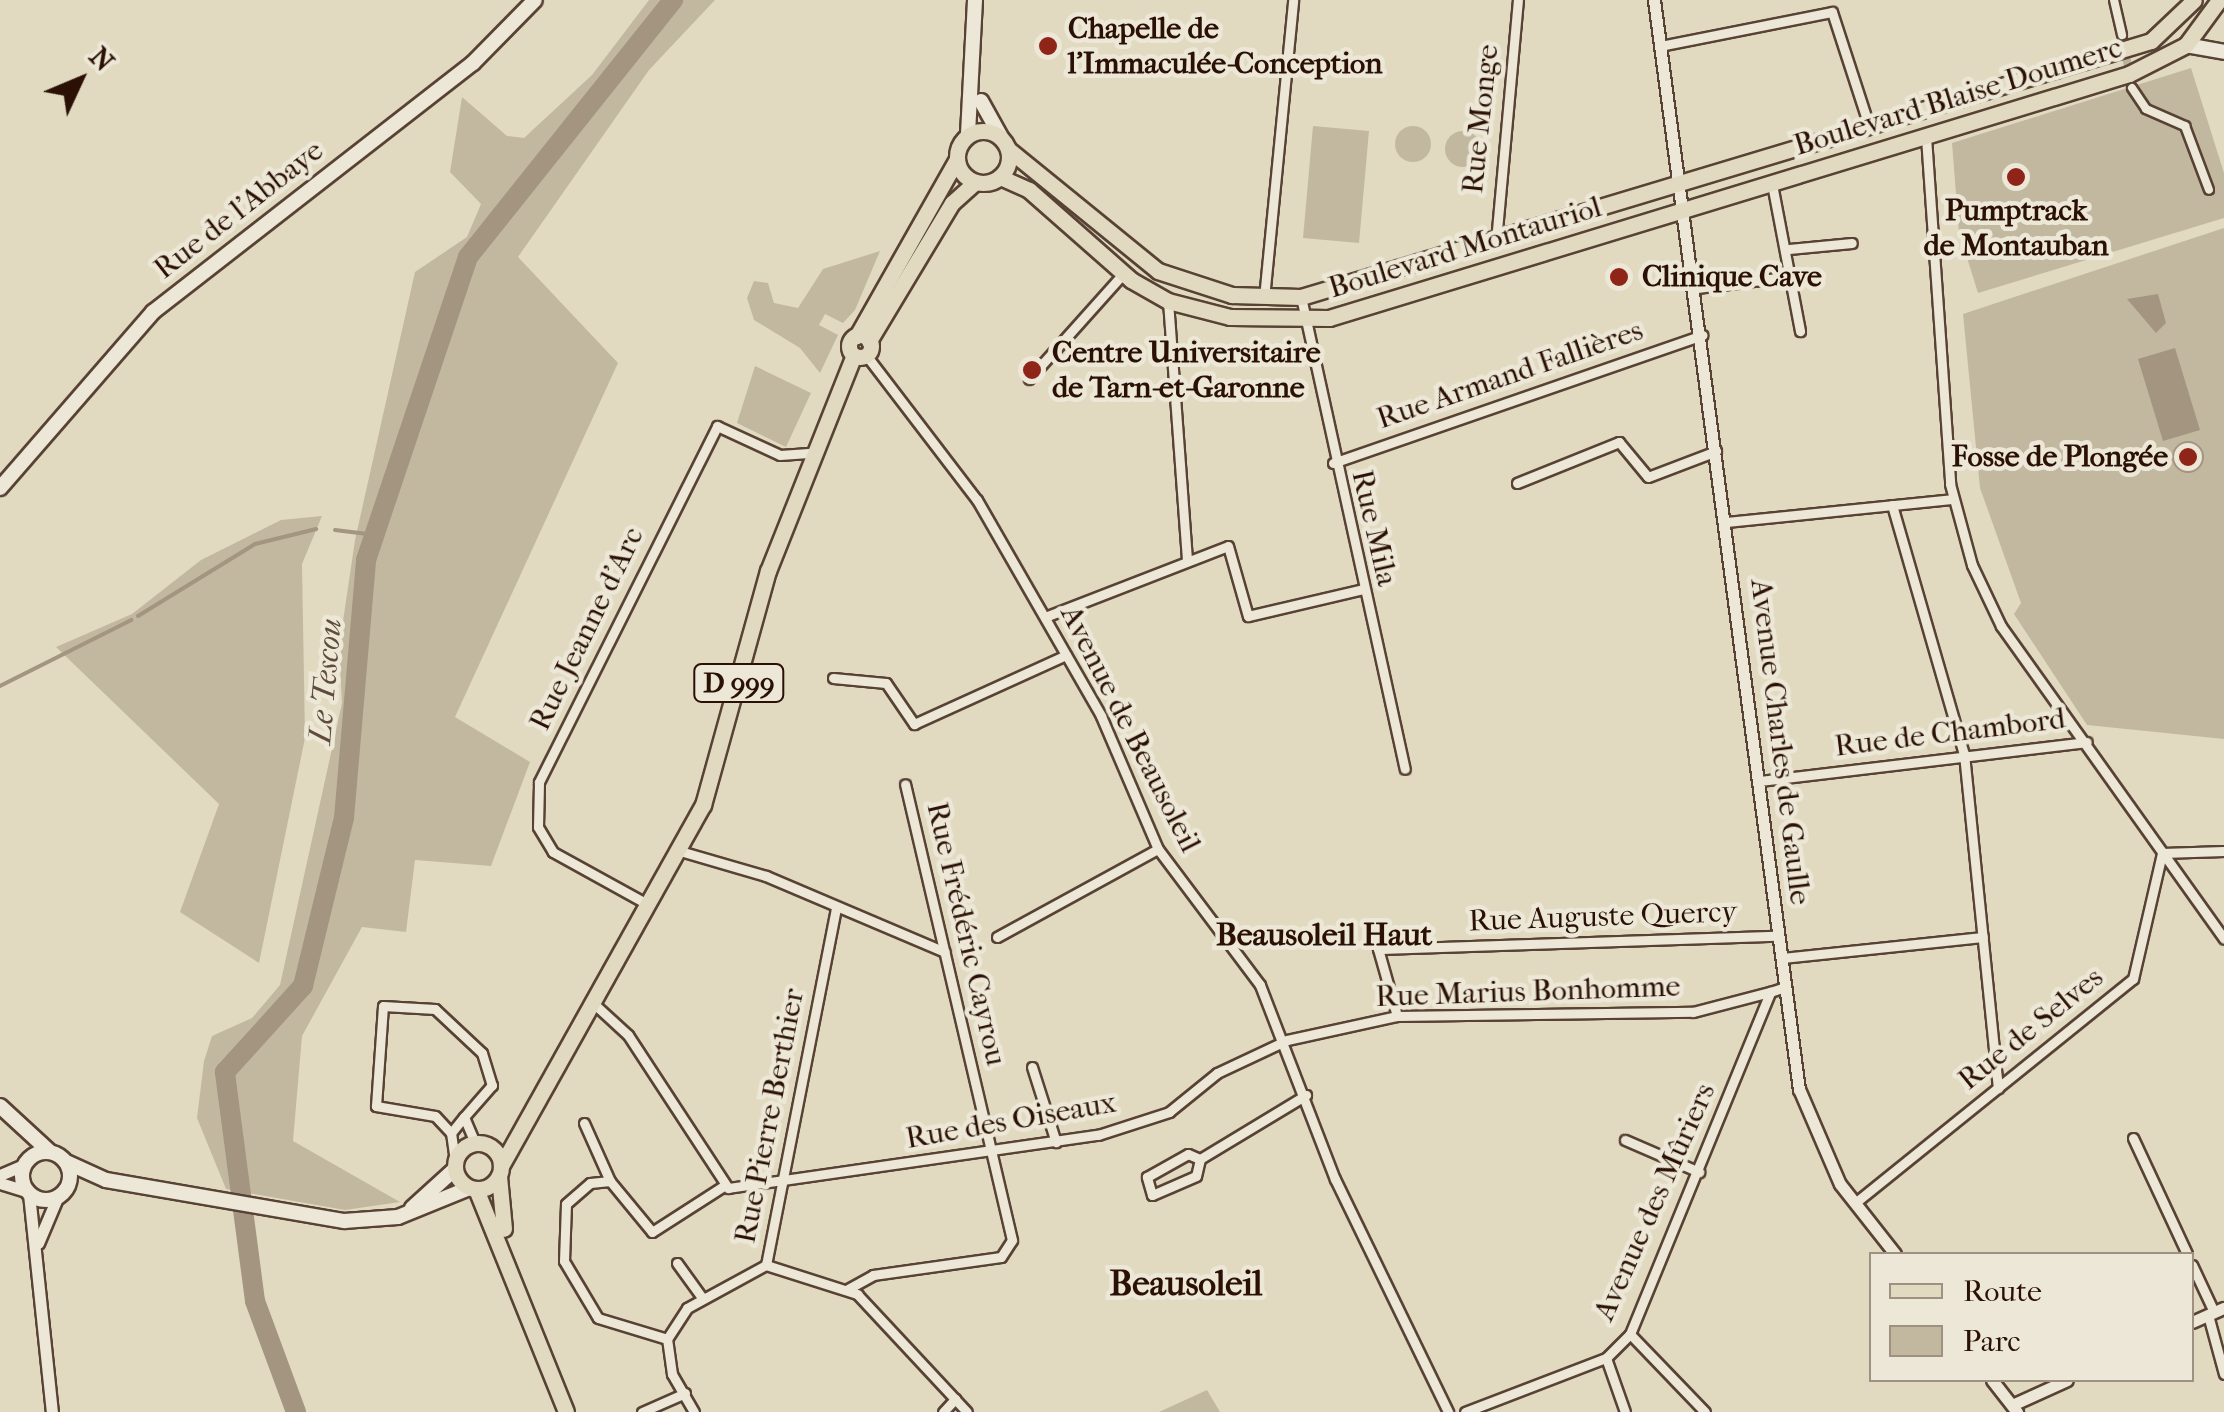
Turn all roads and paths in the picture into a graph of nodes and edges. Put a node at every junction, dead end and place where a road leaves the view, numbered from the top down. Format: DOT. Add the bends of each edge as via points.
graph roads {
  1 [pos="536,0"];
  2 [pos="976,0"];
  3 [pos="1293,0"];
  4 [pos="1518,0"];
  5 [pos="1654,0"];
  6 [pos="2114,0"];
  7 [pos="2194,0"];
  8 [pos="2219,0"];
  9 [pos="2122,35"];
  10 [pos="976,46"];
  11 [pos="1660,46"];
  12 [pos="2186,46"];
  13 [pos="2224,52"];
  14 [pos="2132,88"];
  15 [pos="1870,128"];
  16 [pos="968,134"];
  17 [pos="1926,137"];
  18 [pos="1005,143"];
  19 [pos="957,158"];
  20 [pos="1000,177"];
  21 [pos="975,182"];
  22 [pos="1772,184"];
  23 [pos="1683,187"];
  24 [pos="2209,190"];
  25 [pos="1688,209"];
  26 [pos="1852,243"];
  27 [pos="1497,244"];
  28 [pos="1789,249"];
  29 [pos="1123,274"];
  30 [pos="1791,276"];
  31 [pos="1698,288"];
  32 [pos="1301,297"];
  33 [pos="1264,298"];
  34 [pos="1168,301"];
  35 [pos="1303,322"];
  36 [pos="1800,331"];
  37 [pos="1702,335"];
  38 [pos="861,347"];
  39 [pos="1029,379"];
  40 [pos="1716,451"];
  41 [pos="812,453"];
  42 [pos="1333,463"];
  43 [pos="1516,483"];
  44 [pos="0,488"];
  45 [pos="1952,498"];
  46 [pos="1892,504"];
  47 [pos="1726,522"];
  48 [pos="1187,559"];
  49 [pos="1362,588"];
  50 [pos="1045,617"];
  51 [pos="1066,655"];
  52 [pos="832,678"];
  53 [pos="2087,742"];
  54 [pos="1964,754"];
  55 [pos="1405,769"];
  56 [pos="1760,781"];
  57 [pos="905,784"];
  58 [pos="1158,849"];
  59 [pos="680,851"];
  60 [pos="2224,851"];
  61 [pos="2162,853"];
  62 [pos="648,905"];
  63 [pos="836,907"];
  64 [pos="1778,936"];
  65 [pos="997,937"];
  66 [pos="1983,938"];
  67 [pos="2224,939"];
  68 [pos="945,952"];
  69 [pos="1782,958"];
  70 [pos="1786,987"];
  71 [pos="1770,992"];
  72 [pos="592,1002"];
  73 [pos="1396,1016"];
  74 [pos="1287,1040"];
  75 [pos="1032,1067"];
  76 [pos="1998,1088"];
  77 [pos="1306,1094"];
  78 [pos="0,1106"];
  79 [pos="529,1110"];
  80 [pos="464,1118"];
  81 [pos="14,1121"];
  82 [pos="584,1123"];
  83 [pos="451,1132"];
  84 [pos="2132,1138"];
  85 [pos="1625,1140"];
  86 [pos="1056,1142"];
  87 [pos="478,1143"];
  88 [pos="50,1152"];
  89 [pos="992,1154"];
  90 [pos="1200,1159"];
  91 [pos="66,1162"];
  92 [pos="24,1164"];
  93 [pos="455,1165"];
  94 [pos="500,1171"];
  95 [pos="1699,1172"];
  96 [pos="0,1179"];
  97 [pos="106,1180"];
  98 [pos="610,1181"];
  99 [pos="786,1182"];
  100 [pos="722,1187"];
  101 [pos="473,1188"];
  102 [pos="28,1192"];
  103 [pos="61,1195"];
  104 [pos="1855,1203"];
  105 [pos="398,1216"];
  106 [pos="37,1247"];
  107 [pos="1893,1252"];
  108 [pos="2186,1252"];
  109 [pos="506,1253"];
  110 [pos="677,1263"];
  111 [pos="766,1265"];
  112 [pos="2194,1268"];
  113 [pos="848,1289"];
  114 [pos="702,1298"];
  115 [pos="2215,1312"];
  116 [pos="1630,1334"];
  117 [pos="667,1339"];
  118 [pos="1606,1358"];
  119 [pos="2224,1374"];
  120 [pos="1994,1382"];
  121 [pos="2063,1382"];
  122 [pos="685,1393"];
  123 [pos="954,1399"];
  124 [pos="2014,1408"];
  125 [pos="52,1412"];
  126 [pos="566,1412"];
  127 [pos="642,1412"];
  128 [pos="694,1412"];
  129 [pos="943,1412"];
  130 [pos="967,1412"];
  131 [pos="1448,1412"];
  132 [pos="1465,1412"];
  133 [pos="1625,1412"];
  134 [pos="1705,1412"];
  1 -- 44 [label="main road, Rue de l'Abbaye" via="473,63 153,312"];
  2 -- 10 [label="main road"];
  3 -- 33 [label="street"];
  4 -- 27 [label="street, Rue Monge"];
  5 -- 11 [label="street, Avenue Charles de Gaulle"];
  6 -- 9 [label="street"];
  7 -- 15 [label="main road, Boulevard Blaise Doumerc" via="2150,40"];
  8 -- 12 [label="main road, Boulevard Blaise Doumerc"];
  10 -- 16 [label="main road"];
  10 -- 18 [label="main road" via="982,109"];
  11 -- 15 [label="street" via="1832,12"];
  11 -- 23 [label="street, Avenue Charles de Gaulle"];
  12 -- 13 [label="main road"];
  12 -- 17 [label="main road, Boulevard Blaise Doumerc" via="2129,74"];
  14 -- 24 [label="street" via="2146,108 2185,126"];
  15 -- 23 [label="main road, Boulevard Blaise Doumerc"];
  16 -- 18 [label="main road"];
  16 -- 19 [label="main road"];
  17 -- 22 [label="main road, Boulevard Blaise Doumerc"];
  17 -- 45 [label="street"];
  18 -- 20 [label="main road"];
  18 -- 33 [label="main road, Boulevard Montauriol" via="1158,271"];
  19 -- 21 [label="main road"];
  19 -- 38 [label="main road, D 999"];
  20 -- 21 [label="main road"];
  20 -- 29 [label="main road, Boulevard Montauriol" via="1029,190"];
  21 -- 38 [label="main road, D 999" via="952,204"];
  22 -- 25 [label="main road, Boulevard Blaise Doumerc"];
  22 -- 28 [label="street"];
  23 -- 25 [label="street, Avenue Charles de Gaulle"];
  23 -- 27 [label="main road, Boulevard Montauriol"];
  25 -- 31 [label="street, Avenue Charles de Gaulle"];
  25 -- 35 [label="main road, Boulevard Montauriol"];
  26 -- 28 [label="street"];
  27 -- 32 [label="main road, Boulevard Montauriol"];
  28 -- 30 [label="street"];
  29 -- 34 [label="main road, Boulevard Montauriol"];
  29 -- 39 [label="street"];
  30 -- 31 [label="street"];
  30 -- 36 [label="street"];
  31 -- 37 [label="street, Avenue Charles de Gaulle"];
  32 -- 33 [label="main road, Boulevard Montauriol"];
  32 -- 35 [label="street, Rue Mila"];
  34 -- 35 [label="main road, Boulevard Montauriol" via="1230,318"];
  34 -- 48 [label="street"];
  35 -- 42 [label="street, Rue Mila"];
  37 -- 40 [label="street, Avenue Charles de Gaulle"];
  37 -- 42 [label="street, Rue Armand Fallières"];
  38 -- 41 [label="main road, D 999"];
  38 -- 50 [label="street, Avenue de Beausoleil" via="963,478"];
  40 -- 43 [label="street" via="1648,477 1619,442"];
  40 -- 47 [label="street, Avenue Charles de Gaulle"];
  41 -- 59 [label="main road, D 999" via="768,571 720,757"];
  41 -- 62 [label="street, Rue Jeanne d'Arc" via="780,454 722,425 714,430 539,782 538,828 553,852"];
  42 -- 49 [label="street, Rue Mila"];
  45 -- 46 [label="street"];
  45 -- 53 [label="street" via="2000,626"];
  46 -- 47 [label="street"];
  46 -- 54 [label="street"];
  47 -- 56 [label="street, Avenue Charles de Gaulle"];
  48 -- 49 [label="street" via="1228,546 1248,616"];
  48 -- 50 [label="street"];
  49 -- 55 [label="street, Rue Mila"];
  50 -- 51 [label="street, Avenue de Beausoleil"];
  51 -- 52 [label="street" via="914,724 886,683"];
  51 -- 58 [label="street, Avenue de Beausoleil"];
  53 -- 54 [label="street, Rue de Chambord"];
  53 -- 61 [label="street"];
  54 -- 56 [label="street, Rue de Chambord"];
  54 -- 66 [label="street"];
  56 -- 64 [label="street, Avenue Charles de Gaulle"];
  57 -- 68 [label="street, Rue Frédéric Cayrou"];
  58 -- 65 [label="street"];
  58 -- 74 [label="street, Avenue de Beausoleil" via="1260,985"];
  59 -- 62 [label="main road, D 999"];
  59 -- 63 [label="street"];
  60 -- 61 [label="street"];
  61 -- 67 [label="street"];
  61 -- 76 [label="street, Rue de Selves" via="2133,980"];
  62 -- 72 [label="main road, D 999"];
  63 -- 68 [label="street"];
  63 -- 99 [label="street, Rue Pierre Berthier"];
  64 -- 69 [label="street, Avenue Charles de Gaulle"];
  64 -- 73 [label="street, Rue Auguste Quercy" via="1378,949"];
  66 -- 69 [label="street"];
  66 -- 76 [label="street"];
  68 -- 89 [label="street, Rue Frédéric Cayrou"];
  69 -- 70 [label="street, Avenue Charles de Gaulle"];
  70 -- 71 [label="street"];
  70 -- 104 [label="street, Avenue Charles de Gaulle" via="1811,1128"];
  71 -- 73 [label="street, Rue Marius Bonhomme" via="1693,1012"];
  71 -- 95 [label="street, Avenue des Mûriers"];
  72 -- 79 [label="main road, D 999"];
  72 -- 100 [label="street" via="628,1035"];
  73 -- 74 [label="street, Rue Marius Bonhomme"];
  74 -- 77 [label="street, Avenue de Beausoleil"];
  74 -- 86 [label="street, Rue des Oiseaux" via="1218,1073 1169,1112"];
  75 -- 86 [label="street"];
  76 -- 104 [label="street, Rue de Selves"];
  77 -- 90 [label="street"];
  77 -- 131 [label="street, Avenue de Beausoleil" via="1335,1180"];
  78 -- 81 [label="main road"];
  79 -- 87 [label="main road, D 999"];
  79 -- 94 [label="main road, D 999"];
  80 -- 83 [label="street"];
  80 -- 83 [label="street" via="490,1093 491,1070 435,1009 383,1006 372,1098 380,1110 441,1118"];
  80 -- 87 [label="street"];
  81 -- 88 [label="main road"];
  81 -- 92 [label="main road"];
  82 -- 98 [label="street, Rue des Oiseaux"];
  83 -- 93 [label="street"];
  84 -- 108 [label="street"];
  85 -- 95 [label="street"];
  86 -- 89 [label="street, Rue des Oiseaux"];
  87 -- 93 [label="main road"];
  87 -- 94 [label="main road"];
  88 -- 91 [label="main road"];
  88 -- 92 [label="main road"];
  89 -- 99 [label="street, Rue des Oiseaux"];
  89 -- 113 [label="street, Rue Frédéric Cayrou" via="1009,1252 873,1275"];
  90 -- 90 [label="street" via="1188,1154 1147,1177 1152,1195 1196,1176"];
  91 -- 97 [label="main road"];
  91 -- 103 [label="main road"];
  92 -- 96 [label="street"];
  92 -- 102 [label="main road"];
  93 -- 101 [label="main road"];
  93 -- 105 [label="main road"];
  94 -- 101 [label="main road"];
  94 -- 109 [label="main road"];
  95 -- 116 [label="street, Avenue des Mûriers"];
  96 -- 102 [label="street"];
  97 -- 103 [label="main road"];
  97 -- 105 [label="main road" via="344,1220"];
  98 -- 100 [label="street, Rue des Oiseaux" via="652,1232"];
  98 -- 117 [label="street" via="566,1204 564,1261 598,1318"];
  99 -- 100 [label="street, Rue des Oiseaux"];
  99 -- 111 [label="street, Rue Pierre Berthier"];
  101 -- 105 [label="main road"];
  101 -- 109 [label="main road"];
  102 -- 103 [label="main road"];
  102 -- 106 [label="street"];
  103 -- 106 [label="street"];
  104 -- 107 [label="street, Avenue Charles de Gaulle"];
  106 -- 125 [label="street"];
  109 -- 126 [label="main road"];
  110 -- 114 [label="street"];
  111 -- 113 [label="street"];
  111 -- 114 [label="street, Rue Pierre Berthier"];
  112 -- 115 [label="street"];
  113 -- 123 [label="street"];
  114 -- 117 [label="street"];
  115 -- 119 [label="street"];
  116 -- 118 [label="street, Avenue des Mûriers"];
  116 -- 134 [label="street"];
  117 -- 122 [label="street"];
  118 -- 132 [label="street, Avenue des Mûriers"];
  118 -- 133 [label="street"];
  120 -- 124 [label="street"];
  121 -- 124 [label="street"];
  122 -- 127 [label="street"];
  122 -- 128 [label="street"];
  123 -- 129 [label="street"];
  123 -- 130 [label="street"];
}
